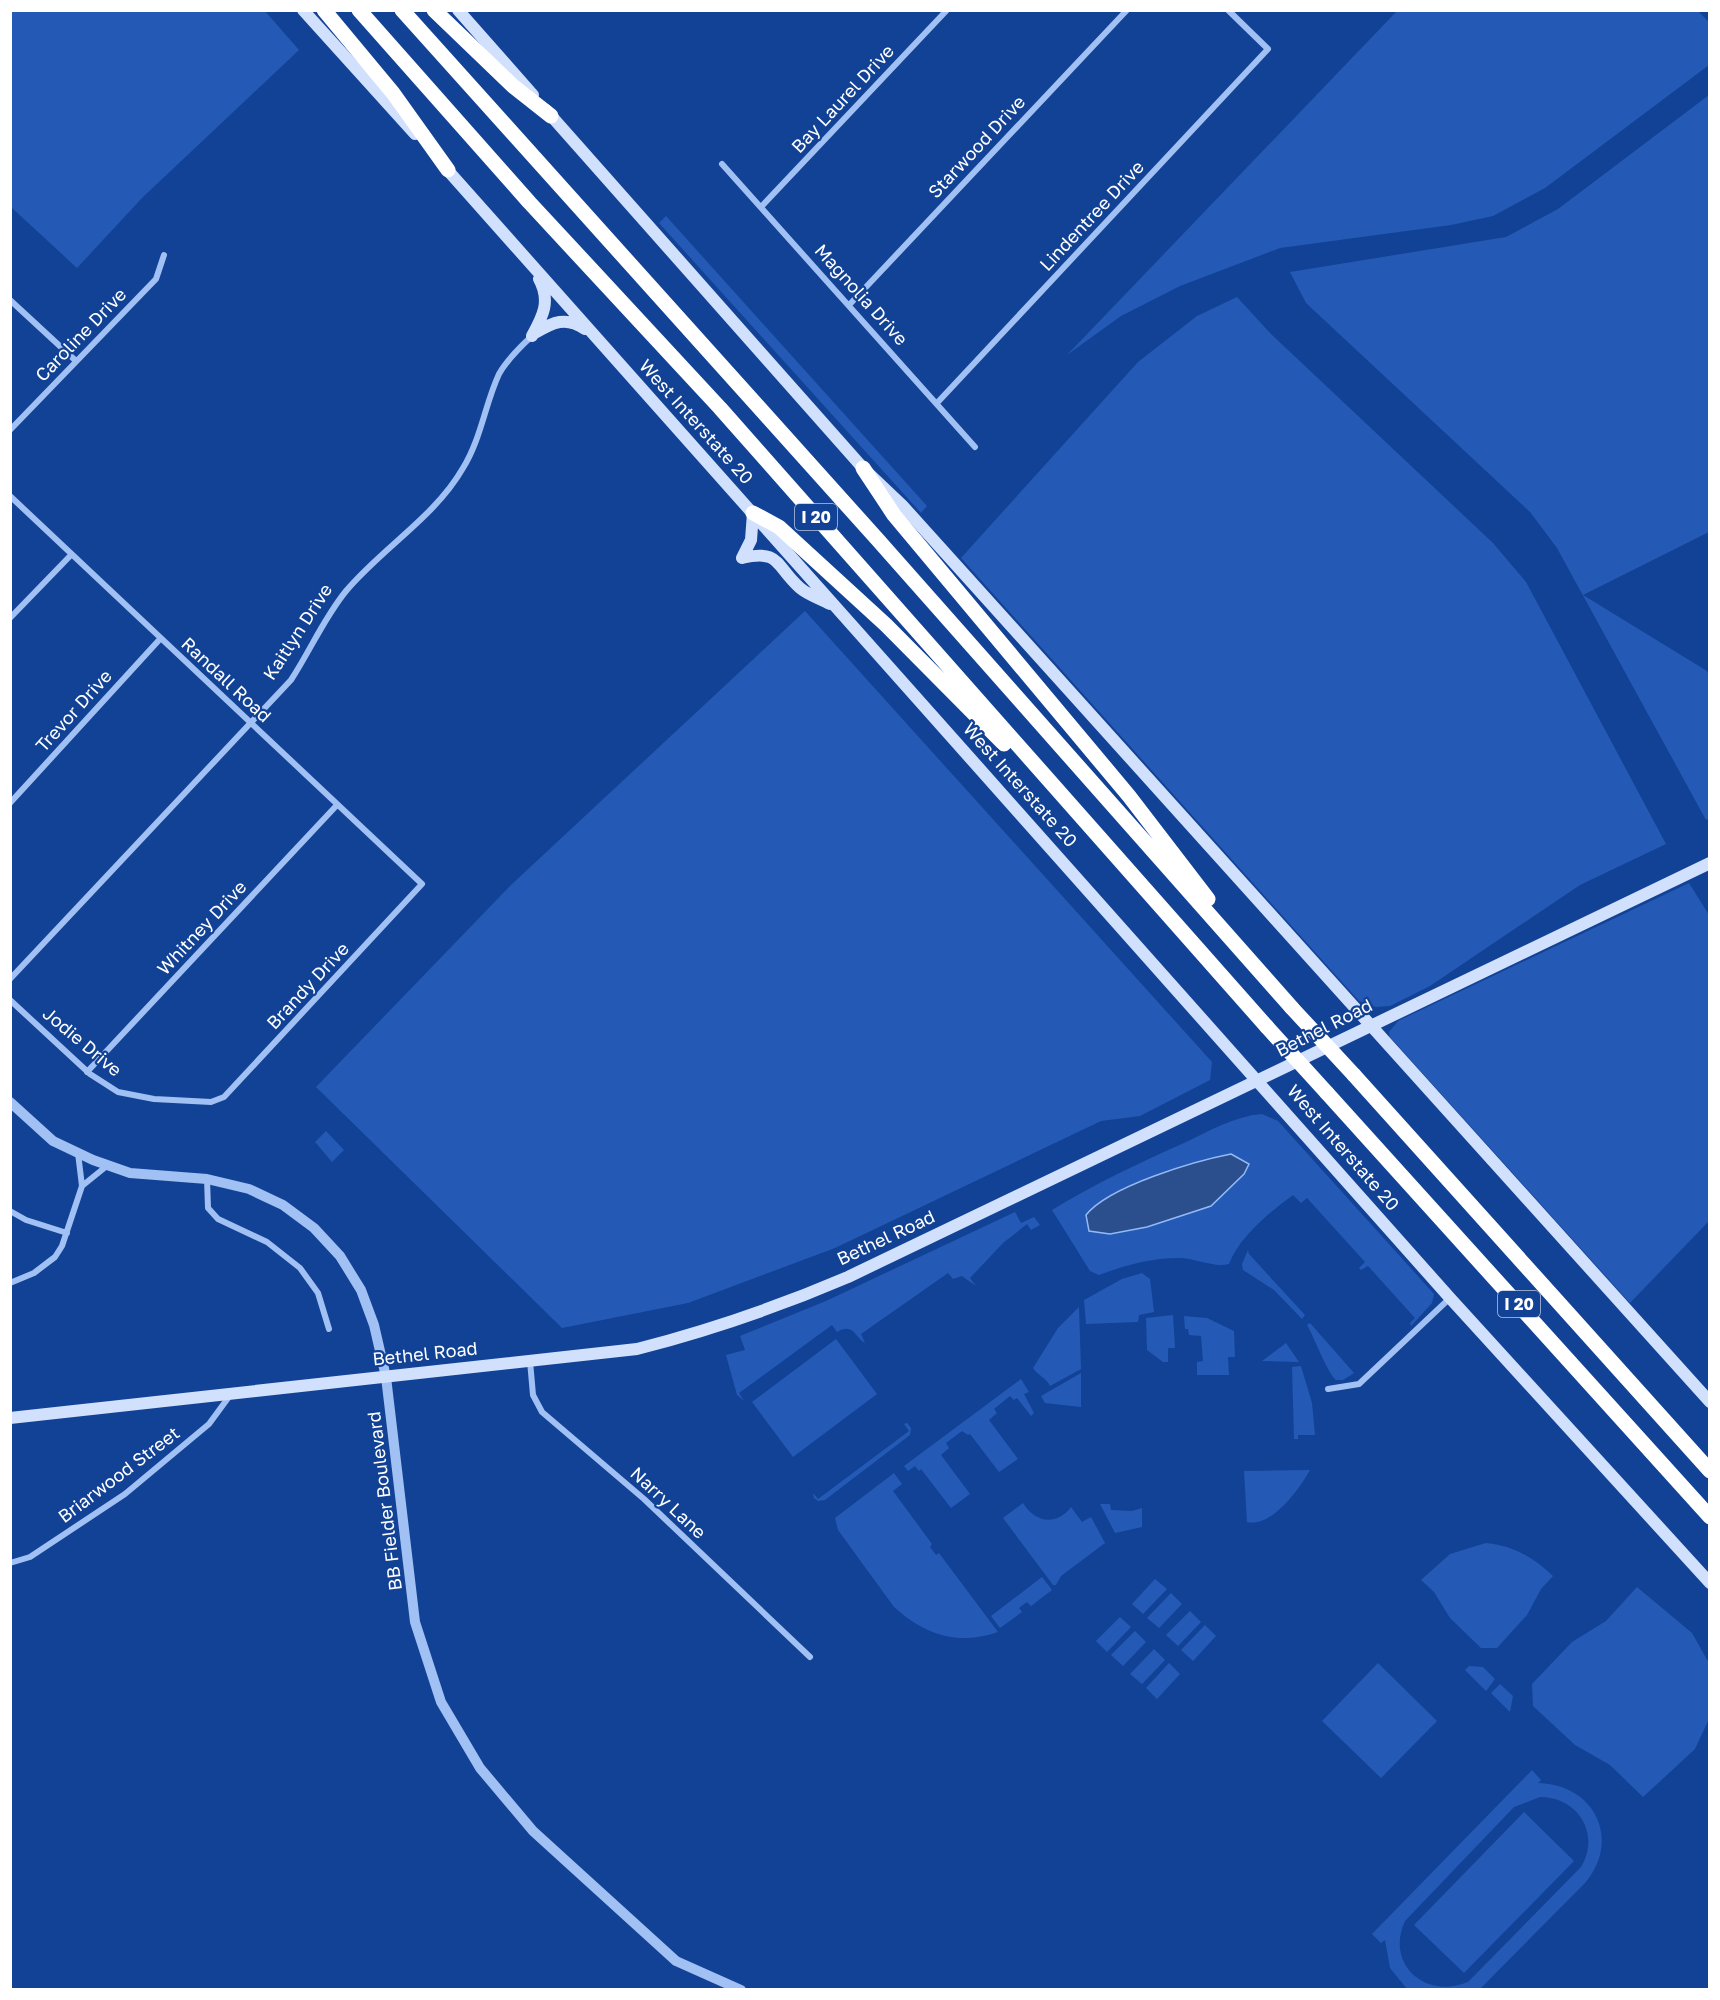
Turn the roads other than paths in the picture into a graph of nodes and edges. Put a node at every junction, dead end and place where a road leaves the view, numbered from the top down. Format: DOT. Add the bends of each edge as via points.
graph roads {
  1 [pos="303,10"];
  2 [pos="324,10"];
  3 [pos="359,10"];
  4 [pos="402,10"];
  5 [pos="434,10"];
  6 [pos="458,10"];
  7 [pos="947,10"];
  8 [pos="1127,10"];
  9 [pos="1228,10"];
  10 [pos="551,116"];
  11 [pos="722,164"];
  12 [pos="448,170"];
  13 [pos="761,207"];
  14 [pos="164,255"];
  15 [pos="528,260"];
  16 [pos="10,300"];
  17 [pos="850,304"];
  18 [pos="532,336"];
  19 [pos="598,339"];
  20 [pos="76,361"];
  21 [pos="937,403"];
  22 [pos="10,430"];
  23 [pos="975,447"];
  24 [pos="863,468"];
  25 [pos="10,496"];
  26 [pos="753,513"];
  27 [pos="71,555"];
  28 [pos="837,608"];
  29 [pos="10,618"];
  30 [pos="160,639"];
  31 [pos="251,724"];
  32 [pos="1029,758"];
  33 [pos="10,802"];
  34 [pos="337,805"];
  35 [pos="1710,863"];
  36 [pos="422,884"];
  37 [pos="1219,924"];
  38 [pos="10,980"];
  39 [pos="10,999"];
  40 [pos="1369,1024"];
  41 [pos="87,1072"];
  42 [pos="1259,1080"];
  43 [pos="10,1102"];
  44 [pos="211,1102"];
  45 [pos="78,1153"];
  46 [pos="108,1165"];
  47 [pos="207,1179"];
  48 [pos="82,1186"];
  49 [pos="10,1211"];
  50 [pos="66,1233"];
  51 [pos="10,1283"];
  52 [pos="1450,1298"];
  53 [pos="329,1329"];
  54 [pos="530,1361"];
  55 [pos="387,1377"];
  56 [pos="1328,1389"];
  57 [pos="232,1394"];
  58 [pos="1710,1402"];
  59 [pos="10,1418"];
  60 [pos="1710,1471"];
  61 [pos="1710,1517"];
  62 [pos="10,1563"];
  63 [pos="1710,1583"];
  64 [pos="810,1657"];
  65 [pos="741,1989"];
  1 -- 12 [label="main road, West Interstate 20"];
  2 -- 12 [label="highway" via="393,93"];
  3 -- 32 [label="highway, I 20" via="529,202 720,408"];
  4 -- 37 [label="highway, I 20"];
  5 -- 10 [label="highway" via="513,86"];
  6 -- 10 [label="main road"];
  7 -- 13 [label="street, Bay Laurel Drive"];
  8 -- 17 [label="street, Starwood Drive"];
  9 -- 21 [label="street, Lindentree Drive" via="1268,50"];
  10 -- 24 [label="main road"];
  11 -- 13 [label="street, Magnolia Drive"];
  12 -- 15 [label="main road, West Interstate 20"];
  13 -- 17 [label="street, Magnolia Drive"];
  14 -- 20 [label="street, Caroline Drive" via="156,279"];
  15 -- 18 [label="main road, Kaitlyn Drive" via="544,288 546,306"];
  15 -- 19 [label="main road, West Interstate 20"];
  16 -- 20 [label="street"];
  17 -- 21 [label="street, Magnolia Drive"];
  18 -- 19 [label="main road, Kaitlyn Drive" via="551,323 562,321 572,322"];
  18 -- 31 [label="street, Kaitlyn Drive" via="500,373 478,436 449,488 347,589 291,681"];
  19 -- 26 [label="main road, West Interstate 20"];
  20 -- 22 [label="street, Caroline Drive"];
  21 -- 23 [label="street, Magnolia Drive"];
  24 -- 37 [label="highway" via="894,515 1152,824 1205,894"];
  24 -- 40 [label="main road" via="902,505"];
  25 -- 27 [label="street, Randall Road"];
  26 -- 28 [label="main road, West Interstate 20"];
  26 -- 28 [label="main road" via="751,540 742,558 761,554 772,557 801,588"];
  26 -- 32 [label="highway" via="779,527 894,633 1002,743"];
  27 -- 29 [label="street"];
  27 -- 30 [label="street, Randall Road"];
  28 -- 42 [label="main road, West Interstate 20"];
  30 -- 31 [label="street, Randall Road"];
  30 -- 33 [label="street, Trevor Drive"];
  31 -- 34 [label="street, Randall Road"];
  31 -- 38 [label="street, Kaitlyn Drive"];
  32 -- 61 [label="highway, I 20, bridge"];
  34 -- 36 [label="street, Randall Road"];
  34 -- 41 [label="street, Whitney Drive"];
  35 -- 40 [label="main road, Bethel Road"];
  36 -- 44 [label="street, Brandy Drive" via="224,1097"];
  37 -- 60 [label="highway, I 20, bridge"];
  39 -- 41 [label="street, Jodie Drive"];
  40 -- 42 [label="main road, Bethel Road"];
  40 -- 58 [label="main road"];
  41 -- 44 [label="street, Jodie Drive" via="118,1092 154,1100"];
  42 -- 52 [label="main road, West Interstate 20"];
  42 -- 54 [label="main road, Bethel Road" via="778,1307 637,1349"];
  43 -- 45 [label="street, BB Fielder Boulevard" via="53,1142"];
  45 -- 46 [label="street, BB Fielder Boulevard"];
  45 -- 48 [label="street"];
  46 -- 47 [label="street, BB Fielder Boulevard" via="130,1173"];
  46 -- 48 [label="street"];
  47 -- 53 [label="street" via="208,1208 218,1219 267,1242 300,1268 318,1293"];
  47 -- 55 [label="street, BB Fielder Boulevard" via="249,1189 283,1205 314,1228 340,1256 361,1290"];
  48 -- 50 [label="street"];
  49 -- 50 [label="street"];
  50 -- 51 [label="street" via="55,1257 34,1273"];
  52 -- 56 [label="street" via="1359,1384"];
  52 -- 63 [label="main road, West Interstate 20"];
  54 -- 55 [label="main road, Bethel Road"];
  54 -- 64 [label="street, Narry Lane" via="533,1395 542,1412 644,1499"];
  55 -- 57 [label="main road, Bethel Road"];
  55 -- 65 [label="street, BB Fielder Boulevard" via="415,1622 441,1702 480,1768 533,1832 676,1961"];
  57 -- 59 [label="main road, Bethel Road"];
  57 -- 62 [label="street, Briarwood Street" via="209,1424 125,1494 30,1557"];
}
